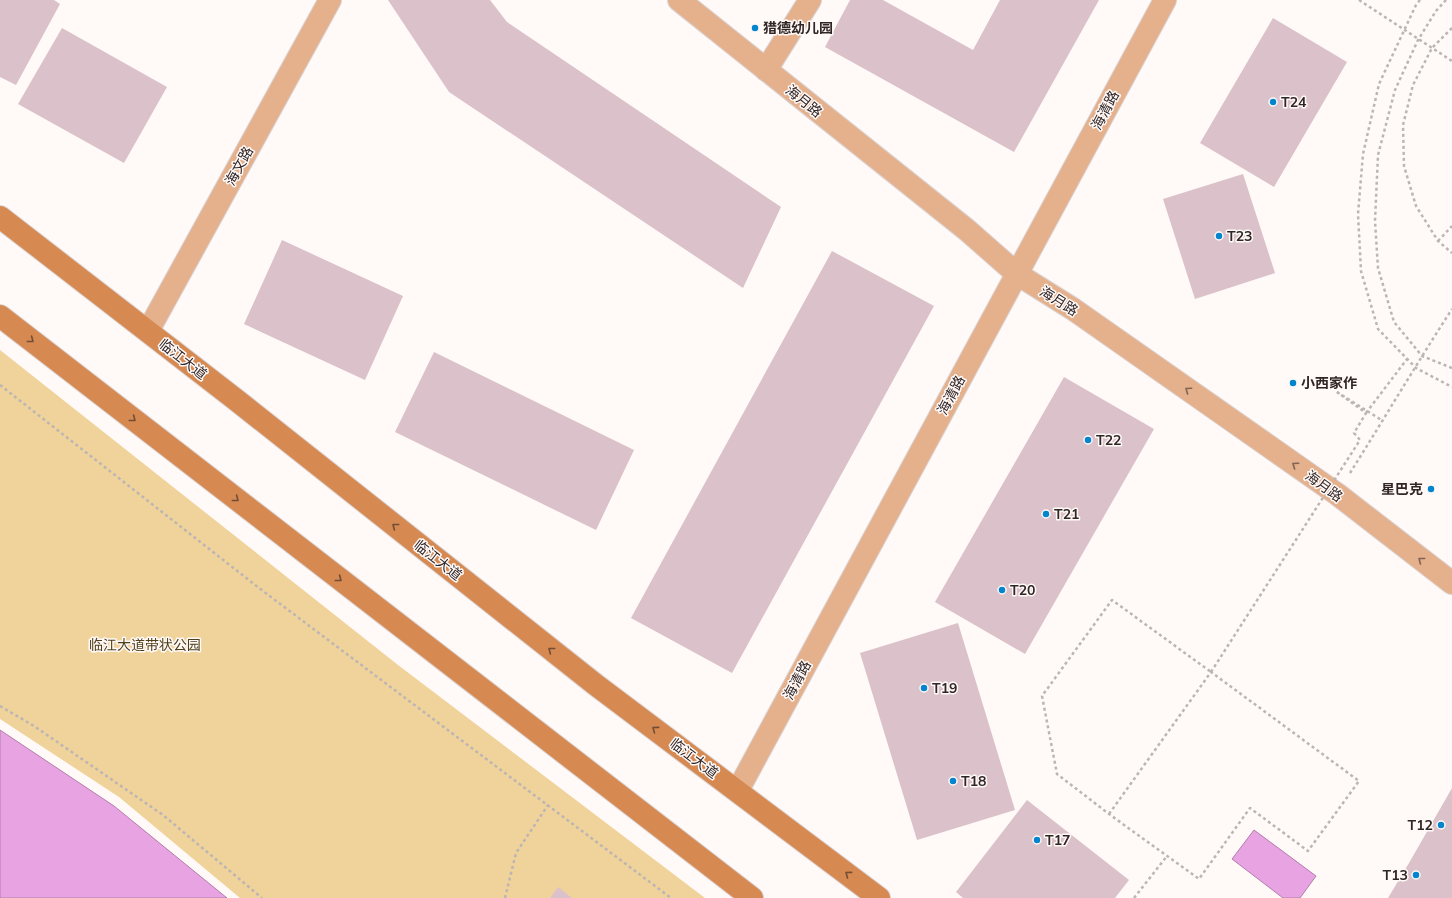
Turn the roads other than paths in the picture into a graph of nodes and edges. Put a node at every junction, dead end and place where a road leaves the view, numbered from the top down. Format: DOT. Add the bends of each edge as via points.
graph roads {
  1 [pos="330,0"];
  2 [pos="810,0"];
  3 [pos="1165,0"];
  4 [pos="686,2"];
  5 [pos="766,70"];
  6 [pos="0,217"];
  7 [pos="1017,274"];
  8 [pos="0,316"];
  9 [pos="148,331"];
  10 [pos="1452,583"];
  11 [pos="738,790"];
  12 [pos="752,898"];
  13 [pos="879,898"];
  1 -- 9 [label="street, 海文路"];
  2 -- 5 [label="street"];
  3 -- 7 [label="street, 海清路"];
  4 -- 5 [label="street, 海月路"];
  5 -- 7 [label="street, 海月路" via="967,230"];
  6 -- 9 [label="main road, 临江大道"];
  10 -- 7 [label="street, 海月路, one-way" via="1337,494 1073,309"];
  7 -- 11 [label="street, 海清路"];
  8 -- 12 [label="main road, one-way"];
  11 -- 9 [label="main road, 临江大道, one-way" via="596,685"];
  13 -- 11 [label="main road, 临江大道, one-way"];
}
